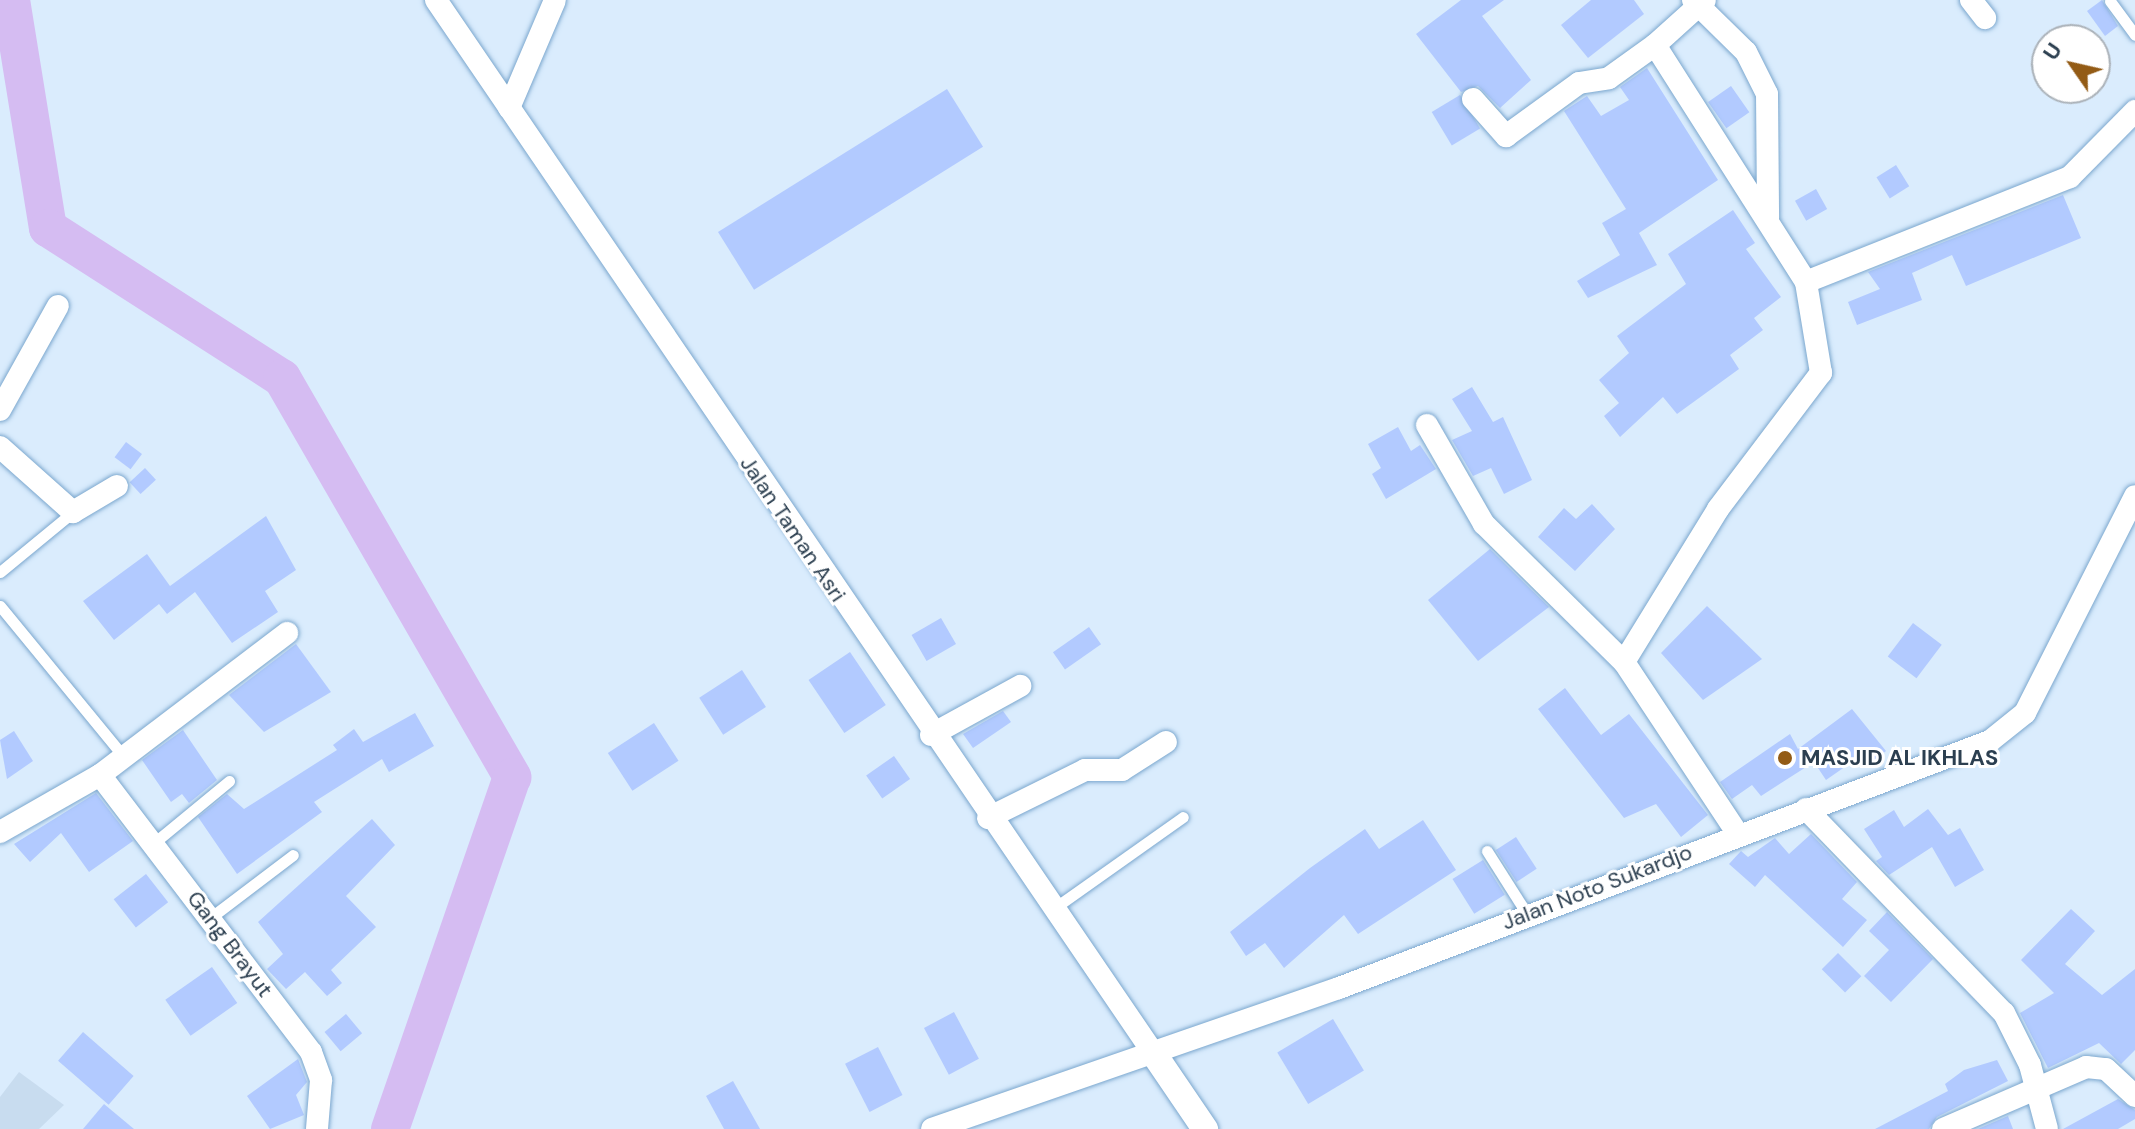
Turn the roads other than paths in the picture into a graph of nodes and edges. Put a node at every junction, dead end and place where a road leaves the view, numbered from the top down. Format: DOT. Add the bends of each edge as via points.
graph roads {
  1 [pos="436,0"];
  2 [pos="555,0"];
  3 [pos="1971,0"];
  4 [pos="2110,1"];
  5 [pos="1699,2"];
  6 [pos="1985,18"];
  7 [pos="2135,35"];
  8 [pos="1655,45"];
  9 [pos="1473,99"];
  10 [pos="509,108"];
  11 [pos="2135,111"];
  12 [pos="1768,218"];
  13 [pos="1806,282"];
  14 [pos="58,306"];
  15 [pos="0,410"];
  16 [pos="1427,425"];
  17 [pos="0,447"];
  18 [pos="117,486"];
  19 [pos="2135,496"];
  20 [pos="73,512"];
  21 [pos="0,572"];
  22 [pos="0,606"];
  23 [pos="287,633"];
  24 [pos="1624,662"];
  25 [pos="1020,686"];
  26 [pos="931,735"];
  27 [pos="1166,742"];
  28 [pos="124,757"];
  29 [pos="100,775"];
  30 [pos="229,781"];
  31 [pos="1806,809"];
  32 [pos="1183,817"];
  33 [pos="988,818"];
  34 [pos="0,832"];
  35 [pos="1737,833"];
  36 [pos="155,842"];
  37 [pos="1487,851"];
  38 [pos="293,855"];
  39 [pos="1052,910"];
  40 [pos="1527,914"];
  41 [pos="210,918"];
  42 [pos="1154,1054"];
  43 [pos="2035,1089"];
  44 [pos="2135,1096"];
  45 [pos="317,1129"];
  46 [pos="932,1129"];
  47 [pos="1205,1129"];
  48 [pos="1943,1129"];
  49 [pos="2047,1129"];
  1 -- 10 [label="street, Jalan Taman Asri"];
  2 -- 10 [label="street"];
  3 -- 6 [label="street"];
  4 -- 7 [label="lane"];
  5 -- 8 [label="street"];
  5 -- 12 [label="street" via="1746,52 1767,94"];
  8 -- 9 [label="street" via="1609,78 1579,83 1506,136"];
  8 -- 12 [label="street"];
  10 -- 26 [label="street, Jalan Taman Asri"];
  11 -- 13 [label="street" via="2070,177"];
  12 -- 13 [label="street"];
  13 -- 24 [label="street" via="1823,352 1815,388 1726,498"];
  14 -- 15 [label="street"];
  16 -- 24 [label="street" via="1484,524"];
  17 -- 20 [label="street"];
  18 -- 20 [label="street"];
  19 -- 31 [label="street, Jalan Noto Sukardjo" via="2013,726 1960,755"];
  20 -- 21 [label="lane"];
  22 -- 28 [label="lane"];
  23 -- 28 [label="street"];
  24 -- 35 [label="street"];
  25 -- 26 [label="street"];
  26 -- 33 [label="street, Jalan Taman Asri"];
  27 -- 33 [label="street" via="1122,770 1085,770"];
  28 -- 29 [label="street"];
  29 -- 34 [label="street"];
  29 -- 36 [label="street, Gang Brayut"];
  30 -- 36 [label="lane"];
  31 -- 35 [label="street, Jalan Noto Sukardjo"];
  31 -- 43 [label="street" via="2004,1013"];
  32 -- 39 [label="lane"];
  33 -- 39 [label="street, Jalan Taman Asri"];
  35 -- 40 [label="street, Jalan Noto Sukardjo"];
  36 -- 41 [label="street, Gang Brayut"];
  37 -- 40 [label="lane"];
  38 -- 41 [label="lane"];
  39 -- 42 [label="street, Jalan Taman Asri"];
  40 -- 42 [label="street, Jalan Noto Sukardjo"];
  41 -- 45 [label="street, Gang Brayut" via="311,1052 321,1080"];
  42 -- 46 [label="street, Jalan Noto Sukardjo"];
  42 -- 47 [label="street"];
  43 -- 44 [label="street" via="2098,1066"];
  43 -- 48 [label="street"];
  43 -- 49 [label="street"];
}
